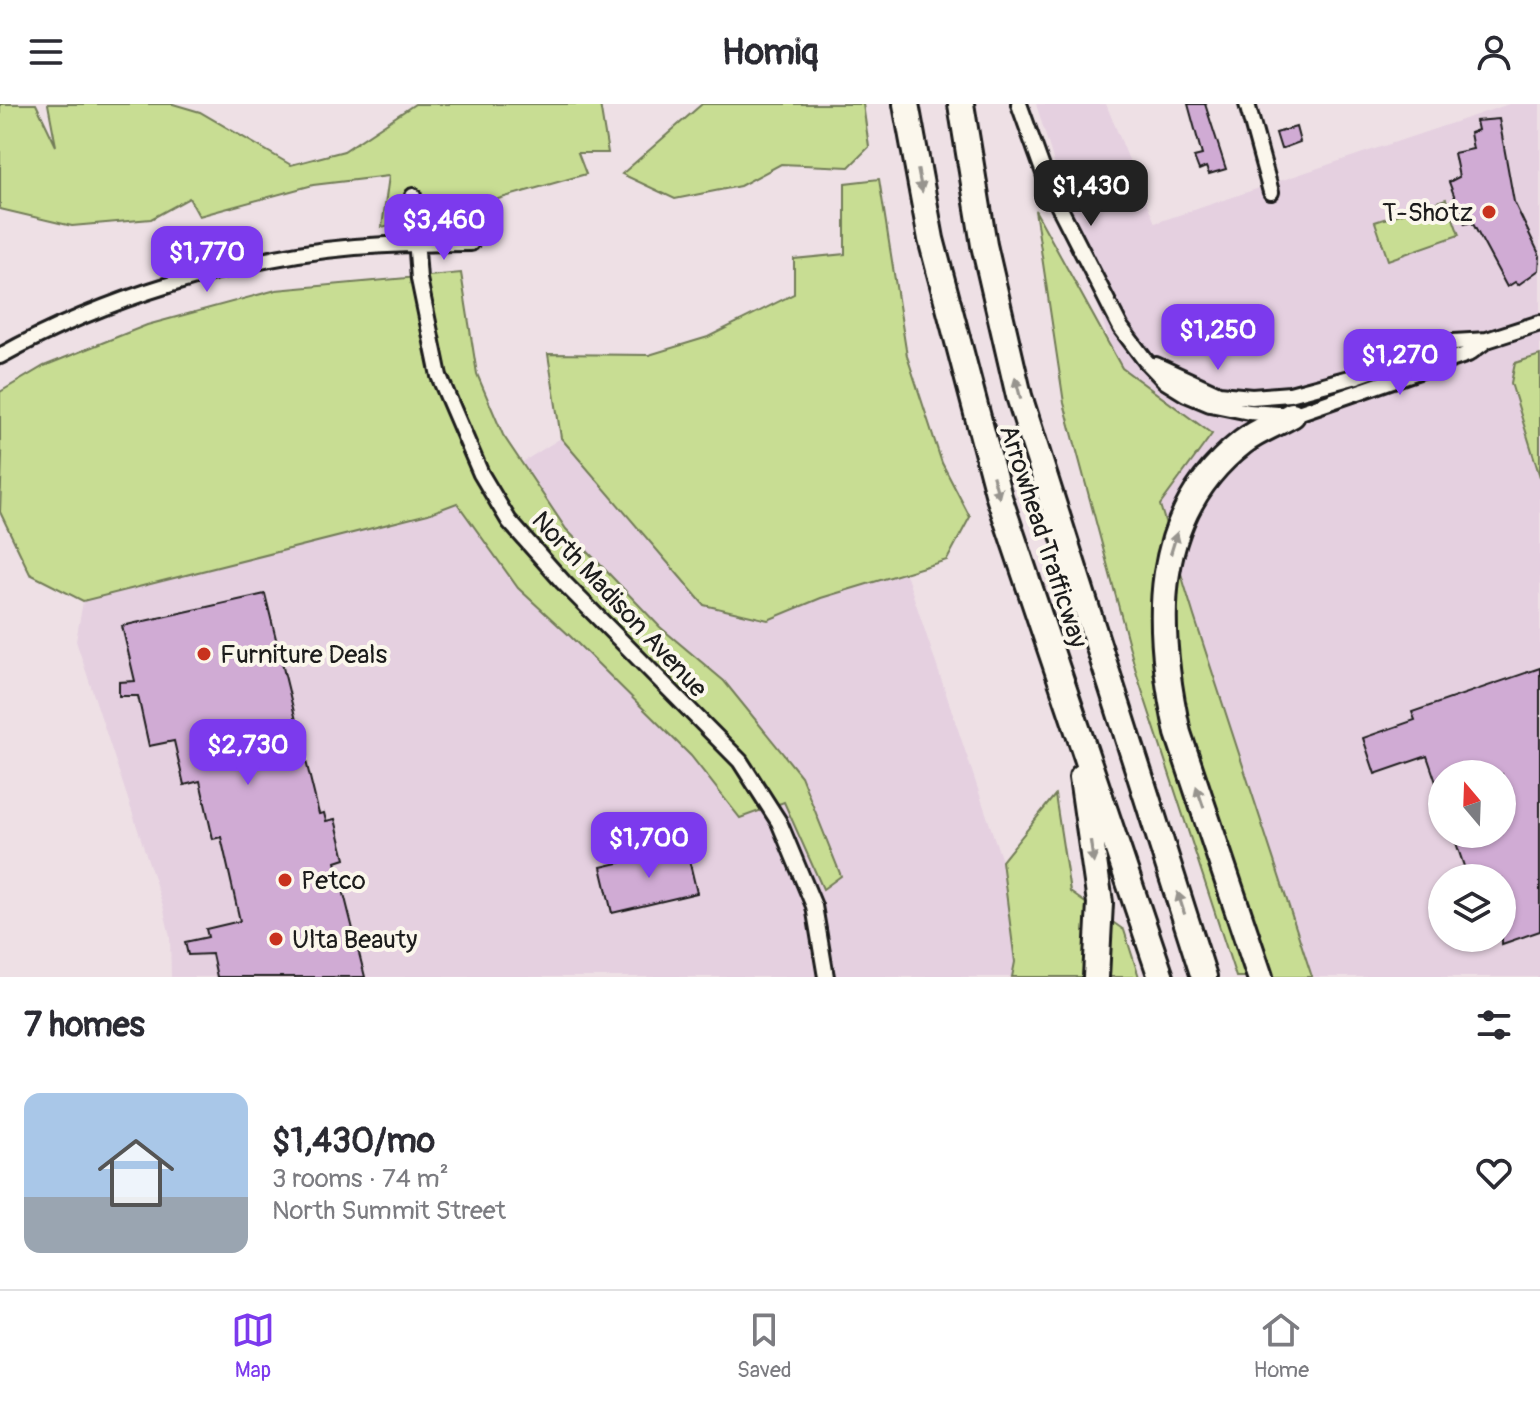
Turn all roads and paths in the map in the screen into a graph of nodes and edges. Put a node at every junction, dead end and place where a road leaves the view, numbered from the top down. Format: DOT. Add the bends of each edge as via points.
graph roads {
  1 [pos="906,104"];
  2 [pos="961,104"];
  3 [pos="1019,104"];
  4 [pos="1247,104"];
  5 [pos="1271,192"];
  6 [pos="413,196"];
  7 [pos="416,243"];
  8 [pos="471,243"];
  9 [pos="1540,323"];
  10 [pos="1487,340"];
  11 [pos="0,356"];
  12 [pos="1145,360"];
  13 [pos="1291,405"];
  14 [pos="1074,719"];
  15 [pos="826,977"];
  16 [pos="1096,977"];
  17 [pos="1161,977"];
  18 [pos="1204,977"];
  19 [pos="1260,977"];
  1 -- 14 [label="highway, Arrowhead Trafficway, one-way" via="931,239 964,373 999,497"];
  18 -- 2 [label="highway, Arrowhead Trafficway, one-way" via="1019,396 984,245"];
  3 -- 12 [label="street" via="1049,187 1121,328"];
  4 -- 5 [label="street"];
  6 -- 7 [label="street, North Madison Avenue"];
  7 -- 8 [label="street"];
  7 -- 11 [label="street" via="353,247 228,268 93,313"];
  7 -- 15 [label="street, North Madison Avenue" via="439,376 481,474 509,521 563,582 740,761 779,822 814,906"];
  9 -- 10 [label="street"];
  10 -- 13 [label="street" via="1468,354"];
  10 -- 13 [label="street" via="1454,342"];
  12 -- 13 [label="street" via="1219,394"];
  12 -- 13 [label="street" via="1165,381 1210,404 1249,412"];
  19 -- 13 [label="highway, one-way" via="1178,733 1162,614 1171,549 1197,487"];
  14 -- 16 [label="highway, one-way" via="1100,903"];
  14 -- 17 [label="highway, Arrowhead Trafficway"];
}
